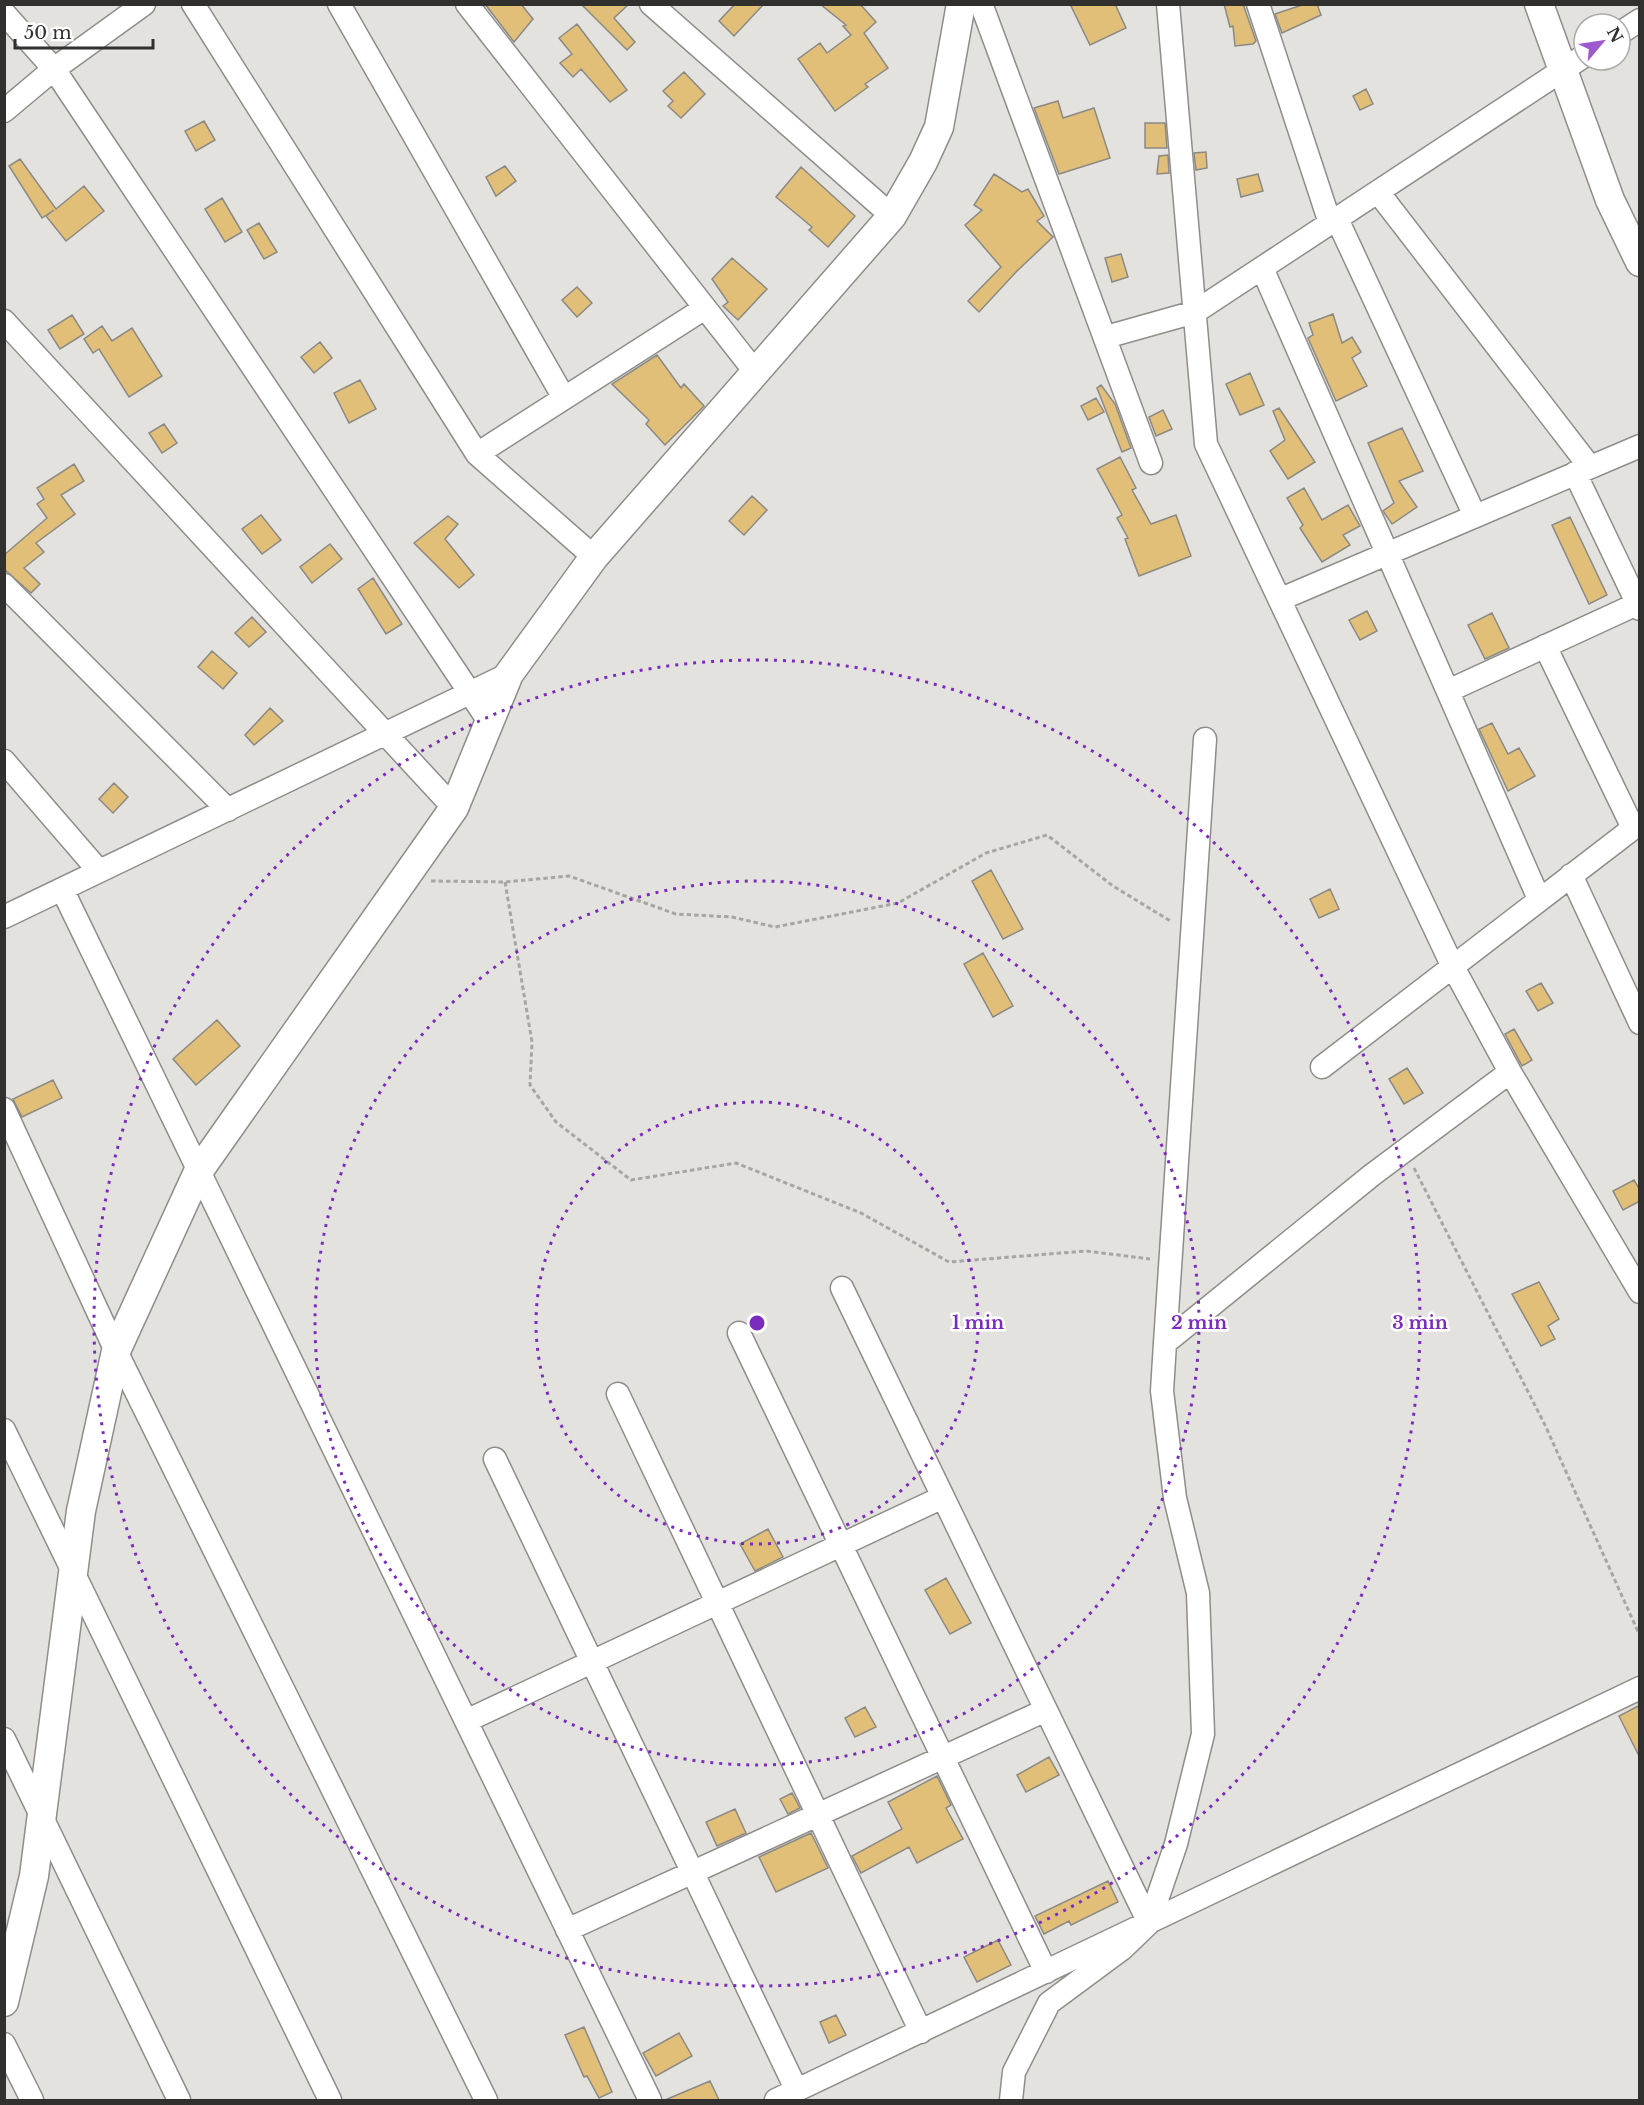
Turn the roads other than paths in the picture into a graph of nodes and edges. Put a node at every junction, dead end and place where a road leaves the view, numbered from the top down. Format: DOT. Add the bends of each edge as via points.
graph roads {
  1 [pos="144,4"];
  2 [pos="193,4"];
  3 [pos="339,4"];
  4 [pos="467,4"];
  5 [pos="651,4"];
  6 [pos="1168,4"];
  7 [pos="1258,4"];
  8 [pos="1539,4"];
  9 [pos="967,7"];
  10 [pos="4,13"];
  11 [pos="1572,62"];
  12 [pos="1572,65"];
  13 [pos="54,69"];
  14 [pos="1575,72"];
  15 [pos="4,111"];
  16 [pos="1378,192"];
  17 [pos="892,216"];
  18 [pos="1334,221"];
  19 [pos="1640,262"];
  20 [pos="1262,268"];
  21 [pos="705,308"];
  22 [pos="1195,312"];
  23 [pos="4,321"];
  24 [pos="1106,337"];
  25 [pos="756,374"];
  26 [pos="564,398"];
  27 [pos="1640,446"];
  28 [pos="477,454"];
  29 [pos="1151,463"];
  30 [pos="1582,470"];
  31 [pos="1475,516"];
  32 [pos="1388,554"];
  33 [pos="594,556"];
  34 [pos="4,585"];
  35 [pos="1281,599"];
  36 [pos="1638,607"];
  37 [pos="1545,646"];
  38 [pos="509,674"];
  39 [pos="1448,691"];
  40 [pos="470,693"];
  41 [pos="488,720"];
  42 [pos="386,734"];
  43 [pos="1205,739"];
  44 [pos="4,761"];
  45 [pos="454,807"];
  46 [pos="228,810"];
  47 [pos="1636,826"];
  48 [pos="99,871"];
  49 [pos="1571,875"];
  50 [pos="62,889"];
  51 [pos="1539,899"];
  52 [pos="4,917"];
  53 [pos="1452,965"];
  54 [pos="1640,1023"];
  55 [pos="1322,1067"];
  56 [pos="1510,1072"];
  57 [pos="4,1109"];
  58 [pos="198,1173"];
  59 [pos="842,1288"];
  60 [pos="1640,1292"];
  61 [pos="739,1333"];
  62 [pos="1165,1343"];
  63 [pos="116,1351"];
  64 [pos="618,1394"];
  65 [pos="4,1430"];
  66 [pos="495,1459"];
  67 [pos="943,1497"];
  68 [pos="841,1545"];
  69 [pos="72,1570"];
  70 [pos="717,1603"];
  71 [pos="592,1662"];
  72 [pos="1640,1689"];
  73 [pos="1046,1710"];
  74 [pos="466,1721"];
  75 [pos="4,1739"];
  76 [pos="943,1757"];
  77 [pos="818,1815"];
  78 [pos="43,1818"];
  79 [pos="693,1872"];
  80 [pos="1149,1923"];
  81 [pos="567,1930"];
  82 [pos="1046,1972"];
  83 [pos="4,2002"];
  84 [pos="921,2032"];
  85 [pos="4,2044"];
  86 [pos="797,2091"];
  87 [pos="32,2100"];
  88 [pos="179,2100"];
  89 [pos="330,2100"];
  90 [pos="486,2100"];
  91 [pos="650,2100"];
  92 [pos="776,2100"];
  93 [pos="1011,2100"];
  1 -- 13 [label="street"];
  2 -- 28 [label="street"];
  3 -- 26 [label="street"];
  4 -- 21 [label="street"];
  5 -- 17 [label="street"];
  6 -- 22 [label="street"];
  7 -- 18 [label="street"];
  8 -- 11 [label="street"];
  9 -- 17 [label="street" via="939,127"];
  9 -- 24 [label="street"];
  10 -- 13 [label="street"];
  12 -- 16 [label="street"];
  13 -- 15 [label="street"];
  13 -- 40 [label="street"];
  14 -- 19 [label="street" via="1610,200"];
  16 -- 18 [label="street"];
  16 -- 30 [label="street"];
  17 -- 25 [label="street"];
  18 -- 20 [label="street"];
  18 -- 31 [label="street"];
  20 -- 22 [label="street"];
  20 -- 32 [label="street"];
  21 -- 25 [label="street"];
  21 -- 26 [label="street"];
  22 -- 24 [label="street"];
  22 -- 35 [label="street" via="1206,444"];
  23 -- 42 [label="street"];
  24 -- 29 [label="street"];
  25 -- 33 [label="street"];
  26 -- 28 [label="street"];
  27 -- 30 [label="street"];
  28 -- 33 [label="street"];
  30 -- 31 [label="street"];
  30 -- 36 [label="street"];
  31 -- 32 [label="street"];
  32 -- 35 [label="street"];
  32 -- 39 [label="street"];
  33 -- 38 [label="street"];
  34 -- 46 [label="street"];
  35 -- 53 [label="street"];
  36 -- 37 [label="street"];
  37 -- 39 [label="street"];
  37 -- 47 [label="street"];
  38 -- 40 [label="street"];
  38 -- 41 [label="street"];
  39 -- 51 [label="street"];
  40 -- 41 [label="street"];
  40 -- 42 [label="street"];
  41 -- 45 [label="street"];
  42 -- 45 [label="street"];
  42 -- 46 [label="street"];
  43 -- 62 [label="street"];
  44 -- 48 [label="street"];
  45 -- 58 [label="street"];
  46 -- 48 [label="street"];
  47 -- 49 [label="street"];
  48 -- 50 [label="street"];
  49 -- 51 [label="street"];
  49 -- 54 [label="street"];
  50 -- 52 [label="street"];
  50 -- 58 [label="street"];
  51 -- 53 [label="street"];
  53 -- 55 [label="street"];
  53 -- 56 [label="street"];
  56 -- 60 [label="street"];
  56 -- 62 [label="street"];
  57 -- 63 [label="street"];
  58 -- 63 [label="street"];
  58 -- 74 [label="street"];
  59 -- 67 [label="street"];
  61 -- 68 [label="street"];
  62 -- 80 [label="street" via="1162,1391 1175,1498 1198,1593 1203,1734 1176,1844"];
  63 -- 69 [label="street"];
  63 -- 90 [label="street"];
  64 -- 70 [label="street"];
  65 -- 69 [label="street"];
  66 -- 71 [label="street"];
  67 -- 68 [label="street"];
  67 -- 73 [label="street"];
  68 -- 70 [label="street"];
  68 -- 76 [label="street"];
  69 -- 78 [label="street"];
  69 -- 89 [label="street"];
  70 -- 71 [label="street"];
  70 -- 77 [label="street"];
  71 -- 74 [label="street"];
  71 -- 79 [label="street"];
  72 -- 80 [label="street"];
  73 -- 76 [label="street"];
  73 -- 80 [label="street"];
  74 -- 81 [label="street"];
  75 -- 78 [label="street"];
  76 -- 77 [label="street"];
  76 -- 82 [label="street"];
  77 -- 79 [label="street"];
  77 -- 84 [label="street"];
  78 -- 83 [label="street" via="34,1876"];
  78 -- 88 [label="street"];
  79 -- 81 [label="street"];
  79 -- 86 [label="street"];
  80 -- 82 [label="street"];
  80 -- 93 [label="street" via="1122,1949 1049,2003 1014,2072"];
  81 -- 91 [label="street"];
  82 -- 84 [label="street"];
  84 -- 86 [label="street"];
  85 -- 87 [label="street"];
  86 -- 92 [label="street"];
}
